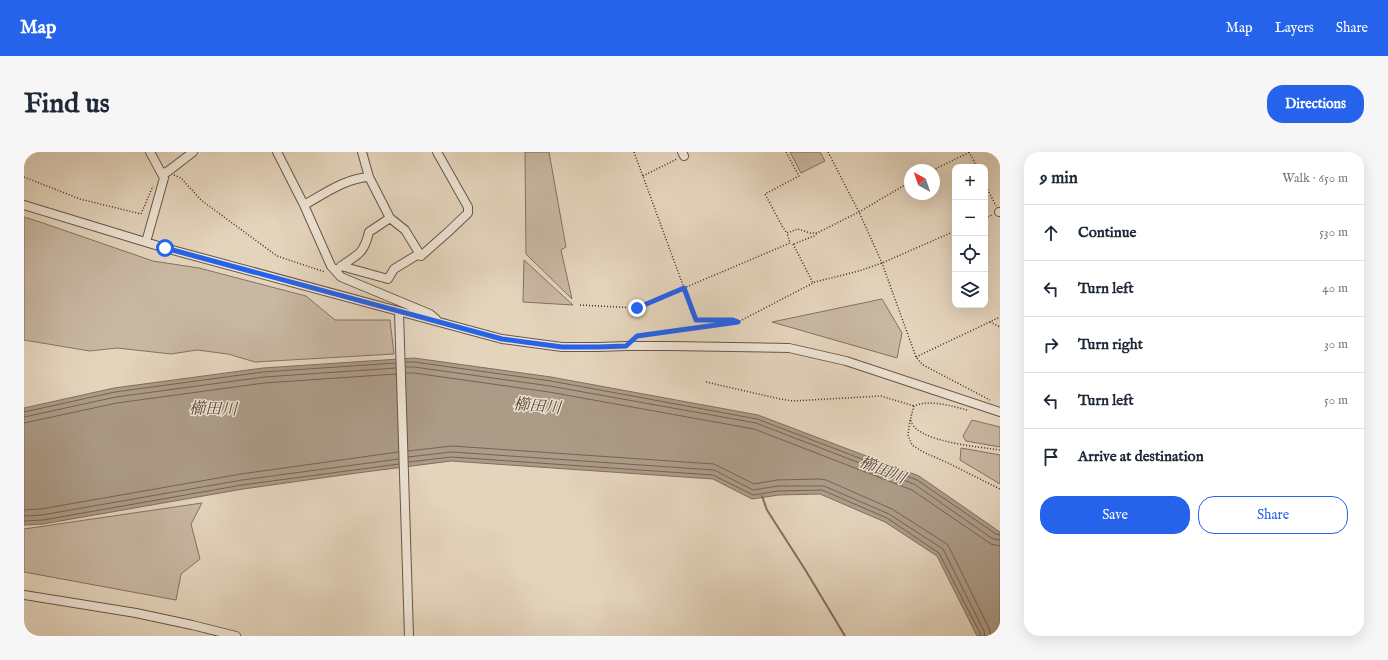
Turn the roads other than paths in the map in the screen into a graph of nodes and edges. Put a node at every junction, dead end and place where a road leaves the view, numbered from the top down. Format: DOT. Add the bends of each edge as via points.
graph roads {
  1 [pos="150,152"];
  2 [pos="193,152"];
  3 [pos="277,152"];
  4 [pos="362,152"];
  5 [pos="437,152"];
  6 [pos="164,173"];
  7 [pos="368,177"];
  8 [pos="24,205"];
  9 [pos="304,205"];
  10 [pos="390,218"];
  11 [pos="146,242"];
  12 [pos="421,256"];
  13 [pos="334,270"];
  14 [pos="400,316"];
  15 [pos="440,322"];
  16 [pos="1000,412"];
  17 [pos="24,595"];
  18 [pos="236,636"];
  19 [pos="409,636"];
  1 -- 6 [label="street"];
  2 -- 6 [label="street"];
  3 -- 9 [label="street"];
  4 -- 7 [label="street"];
  5 -- 12 [label="street" via="468,207 468,213"];
  6 -- 11 [label="street"];
  7 -- 9 [label="street" via="358,177"];
  7 -- 10 [label="street"];
  8 -- 11 [label="street"];
  9 -- 13 [label="street"];
  10 -- 12 [label="street" via="405,230"];
  10 -- 13 [label="street" via="369,232 362,251"];
  11 -- 14 [label="street"];
  12 -- 13 [label="street" via="417,255 394,269 388,279"];
  13 -- 15 [label="street" via="341,277 430,314"];
  14 -- 15 [label="street"];
  14 -- 19 [label="street"];
  15 -- 16 [label="street" via="502,339 562,347 789,348 846,361"];
  17 -- 18 [label="street" via="136,613"];
}
